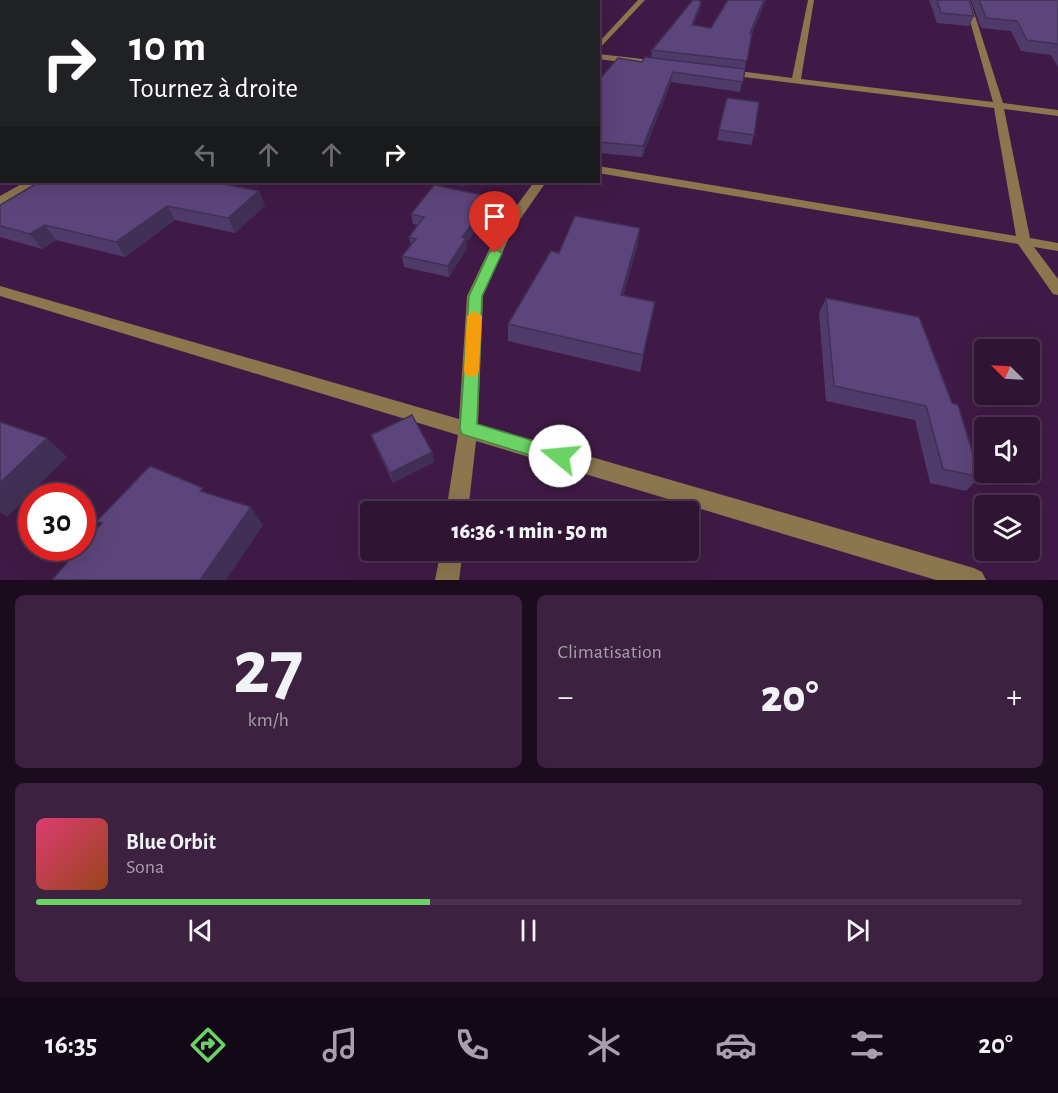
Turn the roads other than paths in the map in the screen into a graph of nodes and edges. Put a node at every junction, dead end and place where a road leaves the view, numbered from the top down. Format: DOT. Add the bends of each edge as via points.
graph roads {
  1 [pos="642,0"];
  2 [pos="811,0"];
  3 [pos="967,0"];
  4 [pos="600,46"];
  5 [pos="600,56"];
  6 [pos="668,65"];
  7 [pos="714,71"];
  8 [pos="796,82"];
  9 [pos="999,106"];
  10 [pos="1058,113"];
  11 [pos="600,169"];
  12 [pos="31,183"];
  13 [pos="539,183"];
  14 [pos="0,201"];
  15 [pos="1024,243"];
  16 [pos="1058,247"];
  17 [pos="1058,290"];
  18 [pos="0,291"];
  19 [pos="468,429"];
  20 [pos="458,501"];
  21 [pos="450,561"];
  22 [pos="447,580"];
  23 [pos="974,580"];
  1 -- 4 [label="street"];
  2 -- 8 [label="street"];
  3 -- 9 [label="street"];
  5 -- 6 [label="street"];
  7 -- 8 [label="street"];
  8 -- 9 [label="street"];
  9 -- 10 [label="street"];
  9 -- 15 [label="street"];
  11 -- 15 [label="street"];
  12 -- 14 [label="street"];
  13 -- 19 [label="street" via="505,231 476,296"];
  15 -- 16 [label="street"];
  15 -- 17 [label="street"];
  18 -- 19 [label="street"];
  19 -- 20 [label="street"];
  19 -- 23 [label="street"];
  21 -- 22 [label="street"];
}
